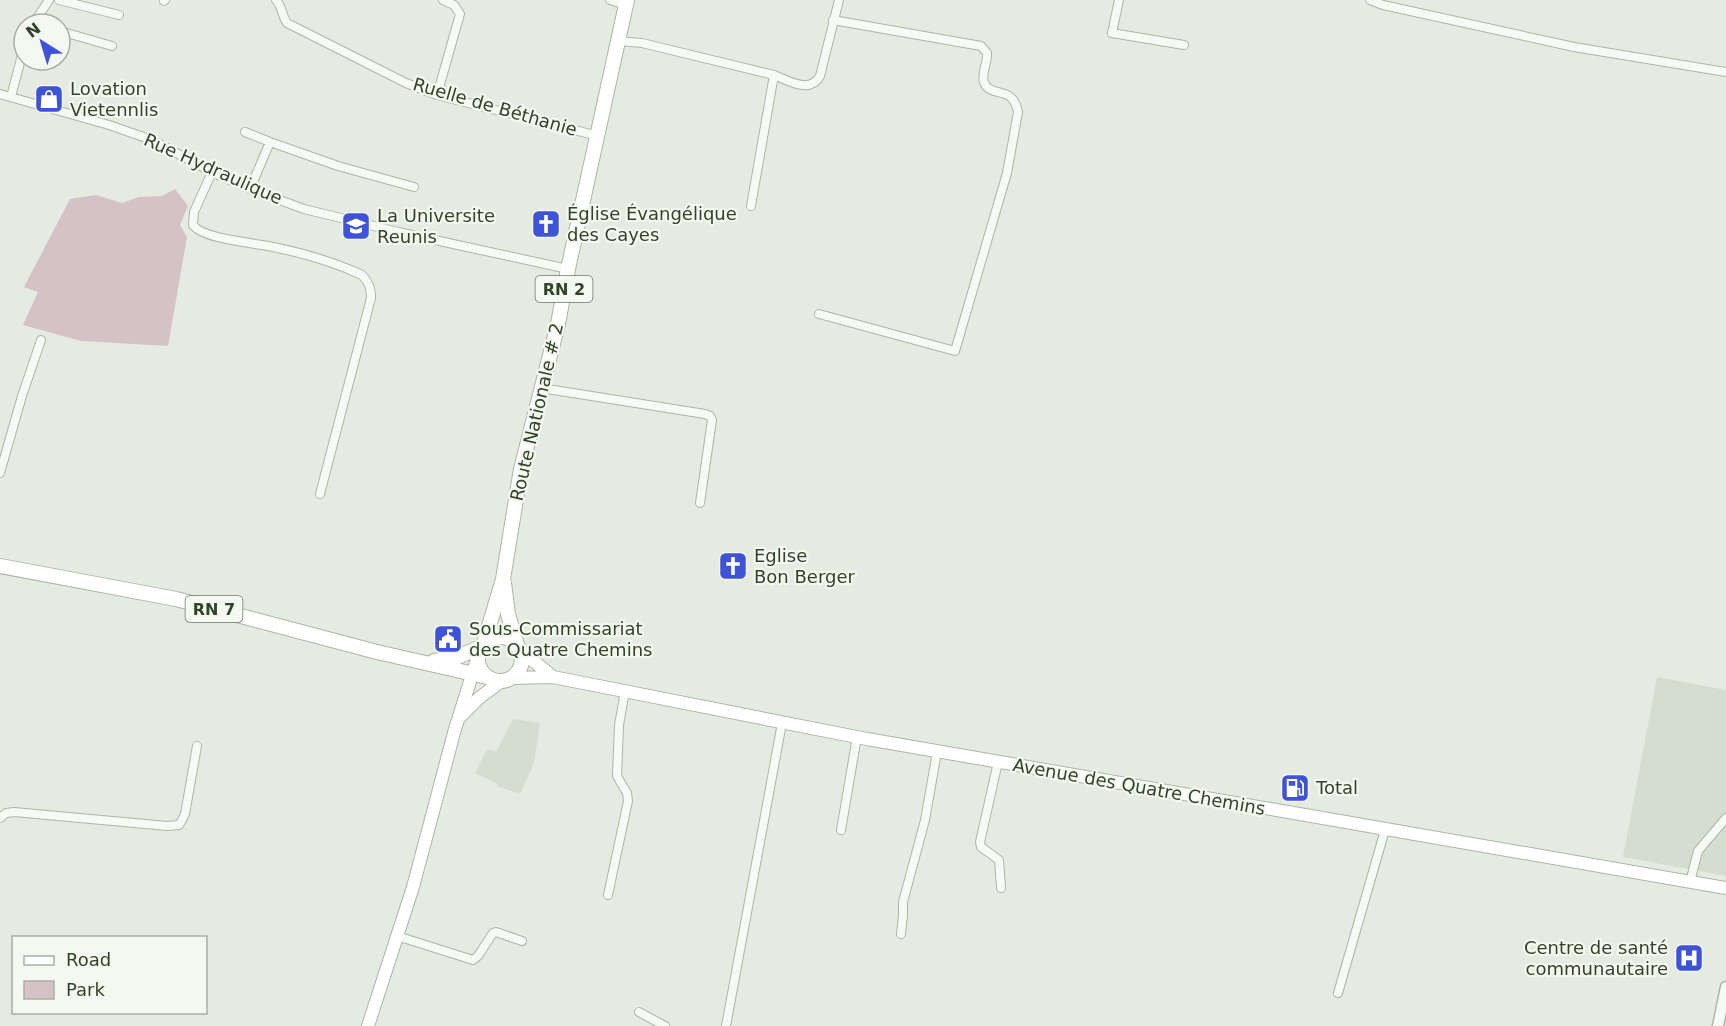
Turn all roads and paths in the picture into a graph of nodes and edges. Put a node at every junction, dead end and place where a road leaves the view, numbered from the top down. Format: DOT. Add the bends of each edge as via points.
graph roads {
  1 [pos="59,0"];
  2 [pos="276,0"];
  3 [pos="443,0"];
  4 [pos="610,0"];
  5 [pos="838,0"];
  6 [pos="1119,0"];
  7 [pos="1370,0"];
  8 [pos="627,2"];
  9 [pos="119,15"];
  10 [pos="833,20"];
  11 [pos="72,34"];
  12 [pos="618,41"];
  13 [pos="1184,45"];
  14 [pos="112,46"];
  15 [pos="17,72"];
  16 [pos="1726,72"];
  17 [pos="774,75"];
  18 [pos="0,94"];
  19 [pos="437,95"];
  20 [pos="10,97"];
  21 [pos="245,132"];
  22 [pos="598,136"];
  23 [pos="270,142"];
  24 [pos="212,172"];
  25 [pos="414,187"];
  26 [pos="250,189"];
  27 [pos="751,206"];
  28 [pos="568,269"];
  29 [pos="819,314"];
  30 [pos="41,340"];
  31 [pos="541,388"];
  32 [pos="0,473"];
  33 [pos="320,494"];
  34 [pos="700,503"];
  35 [pos="0,566"];
  36 [pos="503,579"];
  37 [pos="481,648"];
  38 [pos="519,648"];
  39 [pos="426,662"];
  40 [pos="472,673"];
  41 [pos="487,677"];
  42 [pos="553,677"];
  43 [pos="508,679"];
  44 [pos="625,691"];
  45 [pos="459,718"];
  46 [pos="782,723"];
  47 [pos="857,737"];
  48 [pos="197,746"];
  49 [pos="937,752"];
  50 [pos="998,762"];
  51 [pos="0,818"];
  52 [pos="1726,818"];
  53 [pos="842,830"];
  54 [pos="1385,830"];
  55 [pos="1690,882"];
  56 [pos="1001,888"];
  57 [pos="1726,888"];
  58 [pos="608,896"];
  59 [pos="901,934"];
  60 [pos="397,936"];
  61 [pos="522,941"];
  62 [pos="1726,987"];
  63 [pos="1338,993"];
  64 [pos="639,1012"];
  65 [pos="368,1026"];
  66 [pos="665,1026"];
  67 [pos="726,1026"];
  68 [pos="1718,1026"];
  1 -- 9 [label="street"];
  2 -- 19 [label="street, Ruelle de Béthanie" via="287,23"];
  3 -- 19 [label="street" via="454,5 460,14"];
  4 -- 8 [label="street"];
  5 -- 10 [label="street"];
  6 -- 13 [label="street" via="1112,33"];
  7 -- 16 [label="street" via="1574,47"];
  8 -- 12 [label="main road, Route Nationale # 2 / RN 2"];
  10 -- 17 [label="street" via="817,81 804,86"];
  10 -- 29 [label="street" via="981,46 987,53 984,82 991,90 1013,98 1018,111 1007,173 955,351"];
  11 -- 14 [label="street"];
  12 -- 17 [label="street" via="642,43"];
  12 -- 22 [label="main road, Route Nationale # 2 / RN 2"];
  15 -- 20 [label="street"];
  17 -- 27 [label="street"];
  18 -- 20 [label="street, Rue Hydraulique"];
  19 -- 22 [label="street, Ruelle de Béthanie"];
  20 -- 24 [label="street, Rue Hydraulique" via="152,140"];
  21 -- 23 [label="street"];
  22 -- 28 [label="main road, Route Nationale # 2 / RN 2"];
  23 -- 25 [label="street"];
  23 -- 26 [label="street"];
  24 -- 26 [label="street, Rue Hydraulique"];
  24 -- 33 [label="street" via="194,212 193,225 200,231 315,258 362,275 371,289"];
  26 -- 28 [label="street, Rue Hydraulique" via="304,209"];
  28 -- 31 [label="main road, Route Nationale # 2 / RN 2"];
  30 -- 32 [label="street"];
  31 -- 34 [label="street" via="710,416"];
  31 -- 36 [label="main road, Route Nationale # 2 / RN 2" via="521,469"];
  35 -- 39 [label="main road, RN 7" via="176,599"];
  36 -- 37 [label="main road, Route Nationale # 2 / RN 2"];
  36 -- 38 [label="main road, Route Nationale # 2 / RN 2" via="508,614"];
  37 -- 38 [label="main road" via="499,637 509,639"];
  37 -- 39 [label="main road, RN 7" via="455,658"];
  37 -- 40 [label="main road"];
  37 -- 41 [label="main road" via="479,666"];
  38 -- 42 [label="main road, Avenue des Quatre Chemins"];
  38 -- 43 [label="main road" via="521,664 517,674"];
  39 -- 40 [label="main road, RN 7"];
  40 -- 41 [label="main road, RN 7"];
  40 -- 45 [label="main road"];
  41 -- 43 [label="main road"];
  42 -- 43 [label="main road, Avenue des Quatre Chemins"];
  42 -- 44 [label="main road, Avenue des Quatre Chemins"];
  43 -- 45 [label="main road" via="479,698"];
  44 -- 46 [label="main road, Avenue des Quatre Chemins"];
  44 -- 58 [label="street" via="616,776 628,801"];
  45 -- 60 [label="main road"];
  46 -- 47 [label="main road, Avenue des Quatre Chemins"];
  46 -- 67 [label="street"];
  47 -- 49 [label="main road, Avenue des Quatre Chemins"];
  47 -- 53 [label="street"];
  48 -- 51 [label="street" via="185,814 179,825 14,812"];
  49 -- 50 [label="main road, Avenue des Quatre Chemins"];
  49 -- 59 [label="street" via="925,820 903,902"];
  50 -- 54 [label="main road, Avenue des Quatre Chemins"];
  50 -- 56 [label="street" via="980,842 999,860"];
  52 -- 55 [label="street" via="1698,851"];
  54 -- 55 [label="main road, Avenue des Quatre Chemins"];
  54 -- 63 [label="street"];
  55 -- 57 [label="main road, Avenue des Quatre Chemins"];
  60 -- 61 [label="street" via="473,960 493,933"];
  60 -- 65 [label="main road"];
  62 -- 68 [label="street"];
  64 -- 66 [label="street"];
}
